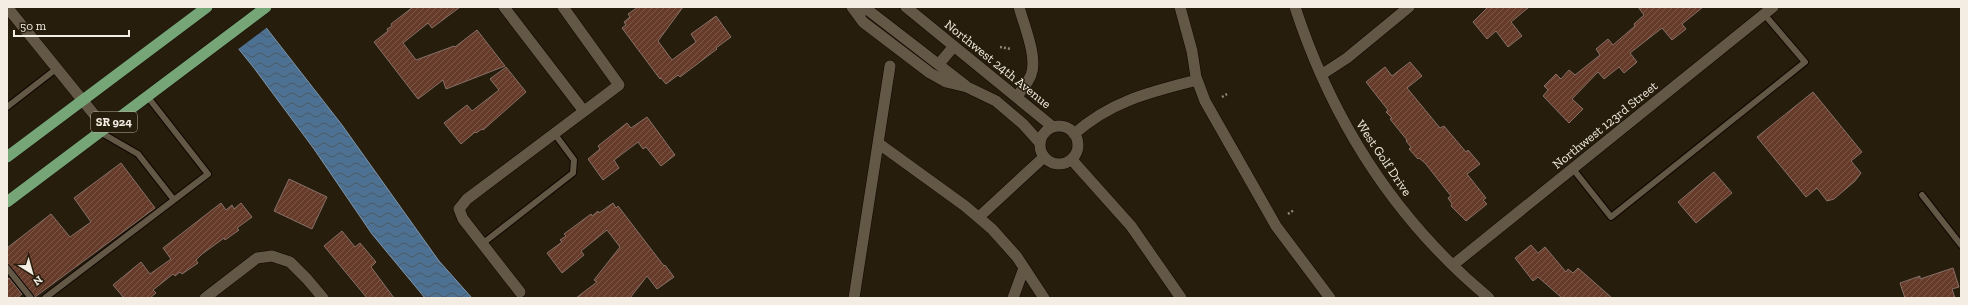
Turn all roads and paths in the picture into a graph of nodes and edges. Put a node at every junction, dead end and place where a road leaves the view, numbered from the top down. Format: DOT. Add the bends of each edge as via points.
graph roads {
  1 [pos="7,7"];
  2 [pos="504,7"];
  3 [pos="563,7"];
  4 [pos="906,7"];
  5 [pos="1019,7"];
  6 [pos="1180,7"];
  7 [pos="1295,7"];
  8 [pos="1409,7"];
  9 [pos="1773,7"];
  10 [pos="854,8"];
  11 [pos="264,9"];
  12 [pos="203,10"];
  13 [pos="1764,14"];
  14 [pos="954,46"];
  15 [pos="1000,47"];
  16 [pos="1011,49"];
  17 [pos="939,64"];
  18 [pos="890,66"];
  19 [pos="56,69"];
  20 [pos="1321,75"];
  21 [pos="1197,80"];
  22 [pos="967,87"];
  23 [pos="1227,94"];
  24 [pos="147,96"];
  25 [pos="1017,97"];
  26 [pos="1222,97"];
  27 [pos="81,100"];
  28 [pos="7,107"];
  29 [pos="584,110"];
  30 [pos="1053,127"];
  31 [pos="102,130"];
  32 [pos="554,133"];
  33 [pos="1074,134"];
  34 [pos="878,143"];
  35 [pos="1040,143"];
  36 [pos="7,156"];
  37 [pos="1044,158"];
  38 [pos="1072,160"];
  39 [pos="1573,169"];
  40 [pos="1922,195"];
  41 [pos="174,200"];
  42 [pos="7,202"];
  43 [pos="1294,210"];
  44 [pos="1288,214"];
  45 [pos="979,217"];
  46 [pos="482,244"];
  47 [pos="1961,245"];
  48 [pos="1453,265"];
  49 [pos="7,268"];
  50 [pos="1024,268"];
  51 [pos="520,292"];
  52 [pos="31,298"];
  53 [pos="44,298"];
  54 [pos="205,298"];
  55 [pos="323,298"];
  56 [pos="854,298"];
  57 [pos="1013,298"];
  58 [pos="1044,298"];
  59 [pos="1181,298"];
  60 [pos="1330,298"];
  61 [pos="1490,298"];
  1 -- 19 [label="street"];
  2 -- 29 [label="street"];
  3 -- 29 [label="street" via="619,85"];
  4 -- 14 [label="street, Northwest 24th Avenue"];
  5 -- 25 [label="street" via="1033,65 1031,76"];
  6 -- 21 [label="street"];
  7 -- 20 [label="street, West Golf Drive"];
  8 -- 20 [label="street"];
  9 -- 13 [label="street, Northwest 123rd Street"];
  10 -- 17 [label="street" via="868,10"];
  10 -- 22 [label="street" via="863,22 930,73 946,82"];
  11 -- 24 [label="highway, SR 924"];
  12 -- 27 [label="highway, SR 924"];
  13 -- 39 [label="street, Northwest 123rd Street"];
  13 -- 39 [label="lane" via="1805,62 1611,217"];
  14 -- 17 [label="street"];
  14 -- 25 [label="street, Northwest 24th Avenue"];
  15 -- 16 [label="path"];
  17 -- 22 [label="street"];
  18 -- 34 [label="street"];
  19 -- 27 [label="street"];
  19 -- 28 [label="lane"];
  20 -- 48 [label="street, West Golf Drive" via="1345,126 1383,186 1413,223"];
  21 -- 33 [label="street" via="1144,94 1113,107 1090,120"];
  21 -- 60 [label="street" via="1212,114 1268,214"];
  22 -- 35 [label="street" via="988,96 1005,108"];
  23 -- 26 [label="path"];
  24 -- 31 [label="highway, SR 924"];
  24 -- 41 [label="lane" via="208,174"];
  25 -- 30 [label="street, Northwest 24th Avenue"];
  27 -- 31 [label="street"];
  27 -- 36 [label="highway, SR 924"];
  29 -- 32 [label="street"];
  30 -- 33 [label="street" via="1065,127"];
  30 -- 35 [label="street" via="1044,133"];
  31 -- 41 [label="lane" via="138,154"];
  31 -- 42 [label="highway, SR 924"];
  32 -- 46 [label="lane" via="574,160 573,173"];
  32 -- 46 [label="street" via="467,199 459,209 463,219"];
  33 -- 38 [label="street" via="1078,145"];
  34 -- 45 [label="street"];
  34 -- 56 [label="street"];
  35 -- 37 [label="street"];
  37 -- 38 [label="street" via="1048,162 1060,164"];
  37 -- 45 [label="street"];
  38 -- 59 [label="street" via="1131,226"];
  39 -- 48 [label="street, Northwest 123rd Street"];
  40 -- 47 [label="lane"];
  41 -- 53 [label="lane"];
  43 -- 44 [label="path"];
  45 -- 50 [label="street" via="1003,240"];
  46 -- 51 [label="street"];
  48 -- 61 [label="street, West Golf Drive"];
  49 -- 52 [label="lane"];
  50 -- 57 [label="street"];
  50 -- 58 [label="street"];
  54 -- 55 [label="street" via="257,258 272,256 290,262"];
}
